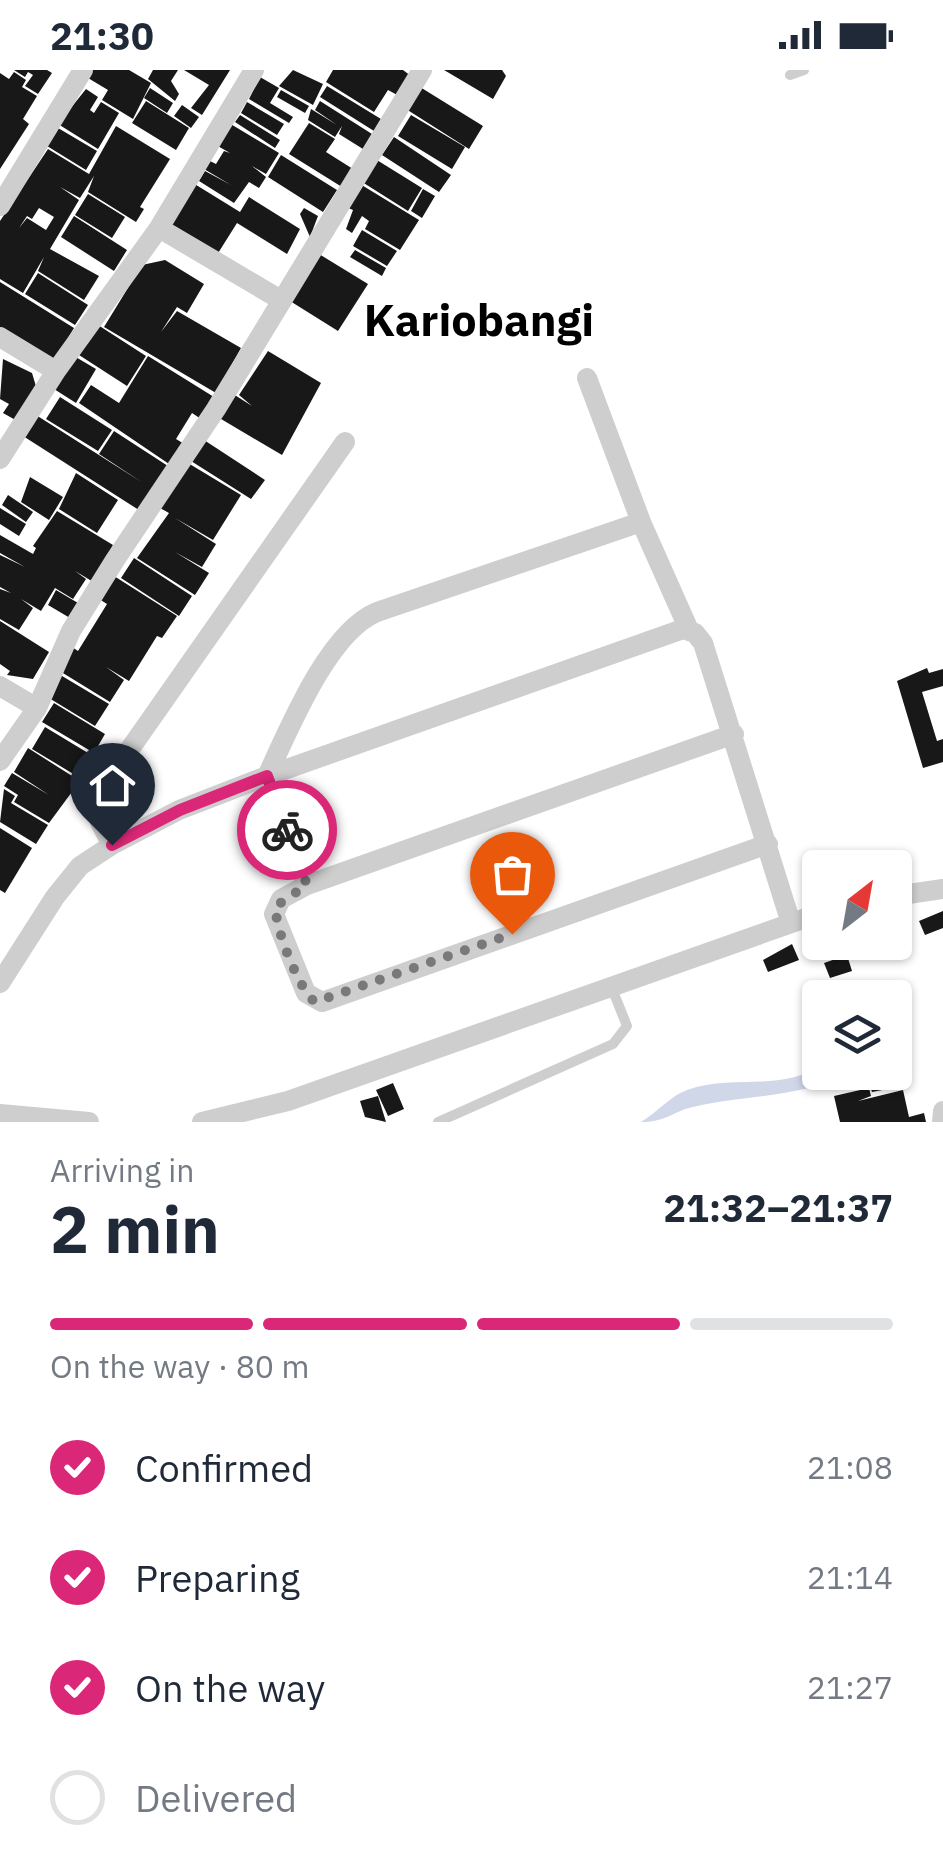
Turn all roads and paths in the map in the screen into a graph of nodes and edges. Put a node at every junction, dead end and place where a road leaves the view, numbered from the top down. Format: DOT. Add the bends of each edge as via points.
graph roads {
  1 [pos="83,70"];
  2 [pos="254,70"];
  3 [pos="422,70"];
  4 [pos="804,70"];
  5 [pos="790,75"];
  6 [pos="0,206"];
  7 [pos="160,228"];
  8 [pos="281,300"];
  9 [pos="0,337"];
  10 [pos="56,371"];
  11 [pos="587,378"];
  12 [pos="345,442"];
  13 [pos="0,459"];
  14 [pos="641,522"];
  15 [pos="689,630"];
  16 [pos="0,686"];
  17 [pos="37,708"];
  18 [pos="734,734"];
  19 [pos="0,761"];
  20 [pos="267,776"];
  21 [pos="768,844"];
  22 [pos="112,845"];
  23 [pos="307,885"];
  24 [pos="943,889"];
  25 [pos="912,894"];
  26 [pos="802,917"];
  27 [pos="790,920"];
  28 [pos="0,983"];
  29 [pos="611,986"];
  30 [pos="943,1111"];
  31 [pos="0,1114"];
  32 [pos="89,1122"];
  33 [pos="202,1122"];
  34 [pos="438,1122"];
  35 [pos="942,1122"];
  1 -- 6 [label="street"];
  2 -- 7 [label="street"];
  3 -- 8 [label="street"];
  4 -- 5 [label="lane"];
  7 -- 8 [label="street"];
  7 -- 10 [label="street"];
  8 -- 17 [label="street" via="71,631"];
  9 -- 10 [label="street"];
  10 -- 13 [label="street"];
  11 -- 14 [label="street"];
  12 -- 22 [label="street" via="111,776 100,822"];
  14 -- 15 [label="street"];
  14 -- 20 [label="street" via="361,619 321,673"];
  15 -- 18 [label="street" via="704,643"];
  15 -- 20 [label="street"];
  16 -- 17 [label="street"];
  17 -- 19 [label="street"];
  18 -- 21 [label="street"];
  18 -- 23 [label="street"];
  20 -- 22 [label="street"];
  20 -- 23 [label="street"];
  21 -- 23 [label="street" via="322,1002 306,993 274,914 281,899"];
  21 -- 27 [label="street"];
  22 -- 28 [label="street" via="80,866"];
  24 -- 25 [label="street"];
  26 -- 27 [label="street"];
  27 -- 29 [label="street"];
  29 -- 33 [label="street" via="272,1107"];
  29 -- 34 [label="lane" via="627,1017 613,1044"];
  30 -- 35 [label="street"];
  31 -- 32 [label="street"];
}
